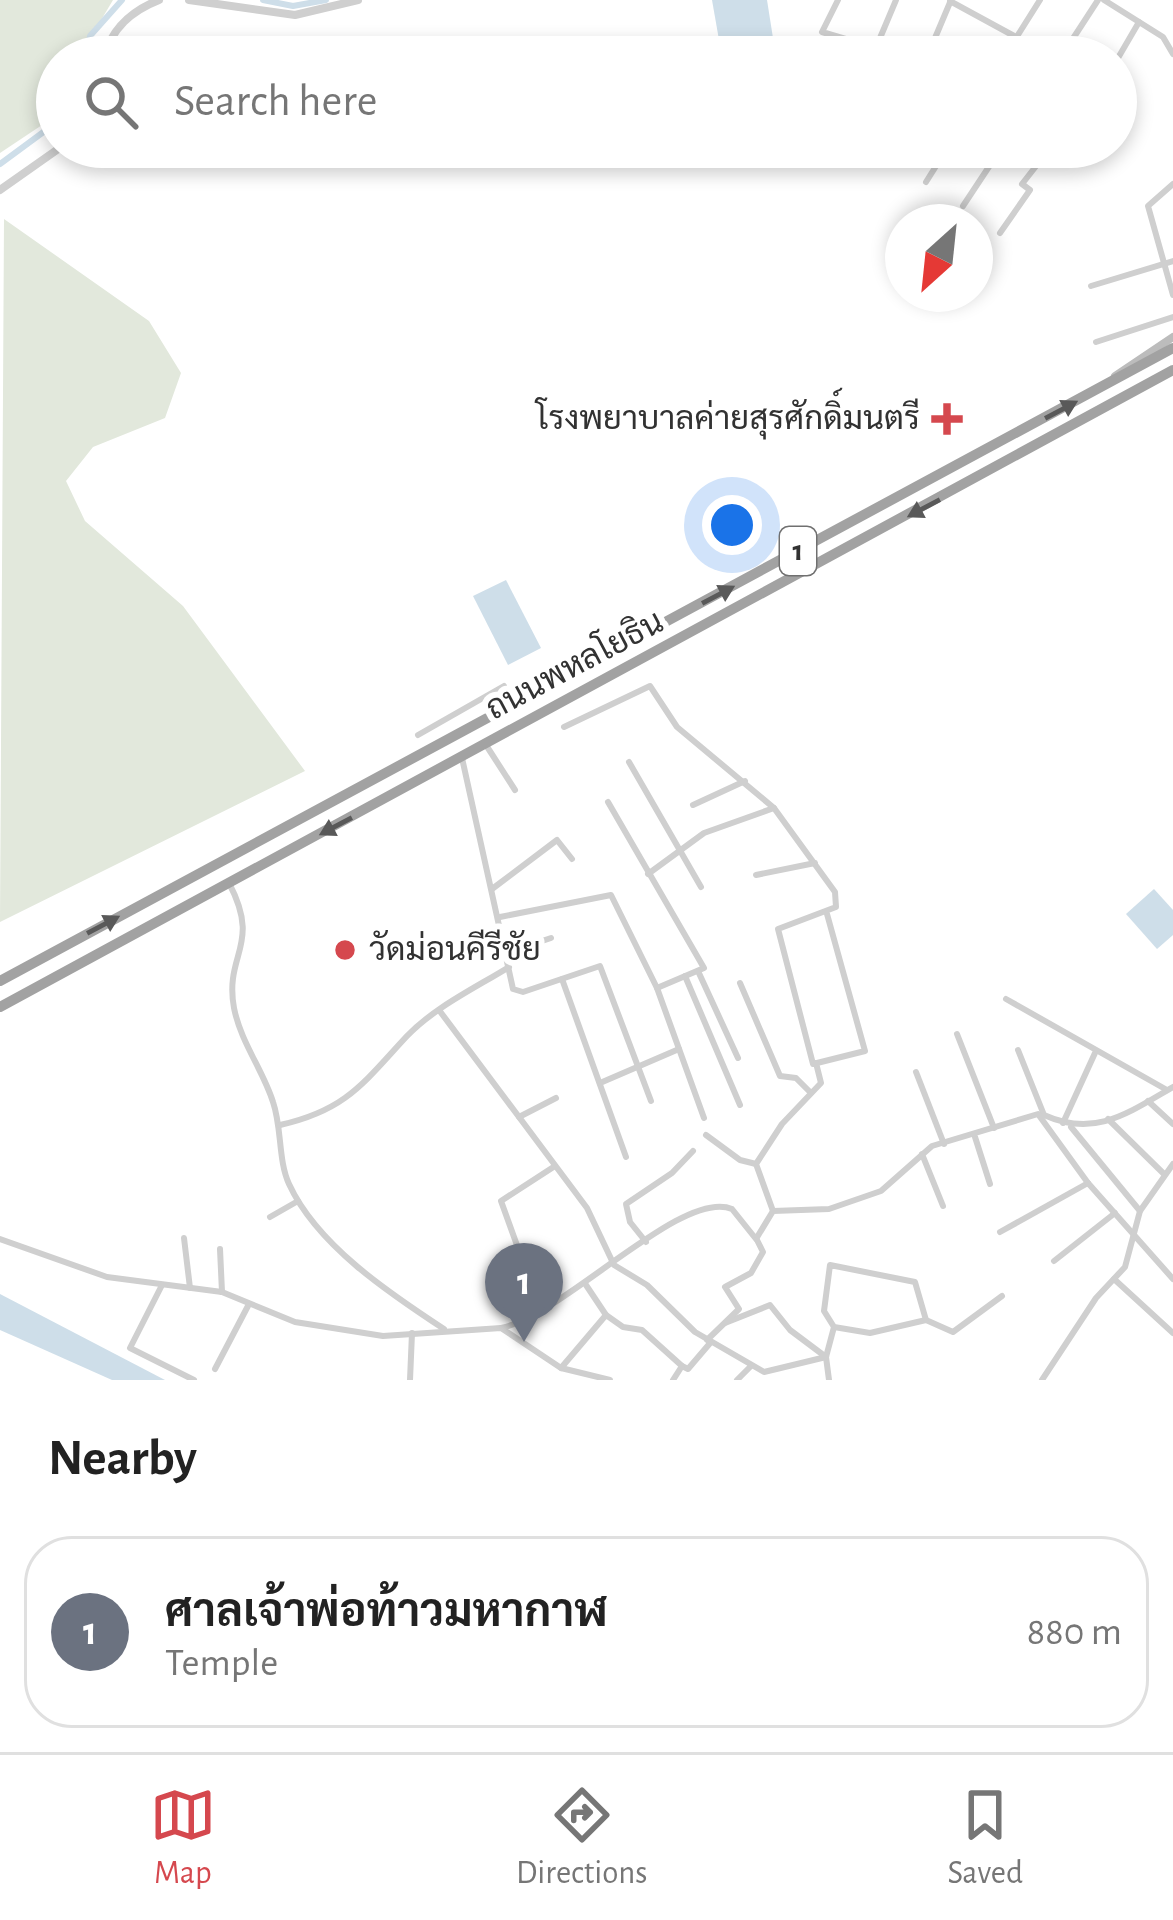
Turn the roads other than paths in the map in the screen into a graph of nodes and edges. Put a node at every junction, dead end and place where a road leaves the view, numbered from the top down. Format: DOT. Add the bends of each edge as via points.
graph roads {
  1 [pos="159,0"];
  2 [pos="188,0"];
  3 [pos="358,0"];
  4 [pos="838,0"];
  5 [pos="896,0"];
  6 [pos="1040,0"];
  7 [pos="1101,0"];
  8 [pos="951,1"];
  9 [pos="1139,22"];
  10 [pos="1173,26"];
  11 [pos="111,36"];
  12 [pos="832,36"];
  13 [pos="881,36"];
  14 [pos="936,36"];
  15 [pos="1014,36"];
  16 [pos="1017,36"];
  17 [pos="1076,36"];
  18 [pos="1131,36"];
  19 [pos="1163,37"];
  20 [pos="1173,55"];
  21 [pos="36,165"];
  22 [pos="935,168"];
  23 [pos="988,168"];
  24 [pos="1035,168"];
  25 [pos="926,182"];
  26 [pos="1173,184"];
  27 [pos="0,190"];
  28 [pos="964,204"];
  29 [pos="1000,233"];
  30 [pos="1168,262"];
  31 [pos="1091,286"];
  32 [pos="1173,295"];
  33 [pos="1173,317"];
  34 [pos="1173,337"];
  35 [pos="1096,342"];
  36 [pos="1173,348"];
  37 [pos="1173,370"];
  38 [pos="1095,392"];
  39 [pos="504,686"];
  40 [pos="563,728"];
  41 [pos="418,735"];
  42 [pos="486,745"];
  43 [pos="429,748"];
  44 [pos="462,758"];
  45 [pos="629,762"];
  46 [pos="439,770"];
  47 [pos="745,781"];
  48 [pos="515,790"];
  49 [pos="608,802"];
  50 [pos="693,805"];
  51 [pos="774,808"];
  52 [pos="680,850"];
  53 [pos="572,859"];
  54 [pos="814,863"];
  55 [pos="648,874"];
  56 [pos="756,875"];
  57 [pos="229,884"];
  58 [pos="701,887"];
  59 [pos="492,889"];
  60 [pos="827,914"];
  61 [pos="498,918"];
  62 [pos="551,938"];
  63 [pos="506,952"];
  64 [pos="509,967"];
  65 [pos="698,971"];
  66 [pos="686,976"];
  67 [pos="562,979"];
  68 [pos="0,981"];
  69 [pos="740,983"];
  70 [pos="657,988"];
  71 [pos="1006,999"];
  72 [pos="0,1007"];
  73 [pos="439,1010"];
  74 [pos="957,1034"];
  75 [pos="679,1049"];
  76 [pos="1018,1050"];
  77 [pos="1095,1053"];
  78 [pos="738,1058"];
  79 [pos="816,1063"];
  80 [pos="638,1066"];
  81 [pos="916,1072"];
  82 [pos="599,1083"];
  83 [pos="1170,1089"];
  84 [pos="812,1093"];
  85 [pos="556,1098"];
  86 [pos="651,1101"];
  87 [pos="1148,1101"];
  88 [pos="740,1105"];
  89 [pos="1044,1115"];
  90 [pos="519,1117"];
  91 [pos="704,1118"];
  92 [pos="1108,1119"];
  93 [pos="1173,1124"];
  94 [pos="280,1125"];
  95 [pos="1067,1125"];
  96 [pos="994,1128"];
  97 [pos="706,1135"];
  98 [pos="975,1137"];
  99 [pos="944,1144"];
  100 [pos="692,1151"];
  101 [pos="921,1153"];
  102 [pos="626,1157"];
  103 [pos="756,1163"];
  104 [pos="1173,1164"];
  105 [pos="555,1166"];
  106 [pos="1164,1174"];
  107 [pos="1088,1183"];
  108 [pos="990,1184"];
  109 [pos="298,1201"];
  110 [pos="943,1207"];
  111 [pos="773,1211"];
  112 [pos="1140,1211"];
  113 [pos="1114,1213"];
  114 [pos="270,1217"];
  115 [pos="1000,1232"];
  116 [pos="184,1238"];
  117 [pos="1137,1238"];
  118 [pos="0,1239"];
  119 [pos="756,1239"];
  120 [pos="646,1242"];
  121 [pos="518,1248"];
  122 [pos="220,1249"];
  123 [pos="1054,1262"];
  124 [pos="614,1265"];
  125 [pos="1114,1279"];
  126 [pos="1173,1279"];
  127 [pos="162,1285"];
  128 [pos="586,1285"];
  129 [pos="190,1288"];
  130 [pos="222,1292"];
  131 [pos="1002,1296"];
  132 [pos="249,1304"];
  133 [pos="606,1315"];
  134 [pos="926,1320"];
  135 [pos="724,1324"];
  136 [pos="834,1327"];
  137 [pos="501,1328"];
  138 [pos="447,1331"];
  139 [pos="412,1333"];
  140 [pos="1173,1333"];
  141 [pos="709,1341"];
  142 [pos="826,1357"];
  143 [pos="682,1366"];
  144 [pos="751,1366"];
  145 [pos="561,1368"];
  146 [pos="215,1369"];
  147 [pos="572,1376"];
  148 [pos="194,1380"];
  149 [pos="410,1380"];
  150 [pos="610,1380"];
  151 [pos="674,1380"];
  152 [pos="737,1380"];
  153 [pos="829,1380"];
  154 [pos="1042,1380"];
  1 -- 11 [label="street"];
  2 -- 3 [label="street" via="295,15"];
  4 -- 12 [label="street" via="822,32"];
  5 -- 13 [label="street"];
  6 -- 16 [label="street"];
  7 -- 9 [label="street"];
  7 -- 17 [label="street"];
  8 -- 14 [label="street"];
  8 -- 15 [label="street"];
  9 -- 18 [label="street"];
  9 -- 19 [label="street"];
  10 -- 19 [label="street"];
  19 -- 20 [label="street"];
  21 -- 27 [label="street"];
  22 -- 25 [label="street"];
  23 -- 28 [label="street"];
  24 -- 29 [label="street" via="1022,184 1030,190"];
  26 -- 30 [label="street" via="1148,206"];
  30 -- 31 [label="street"];
  30 -- 32 [label="street"];
  33 -- 35 [label="street"];
  34 -- 38 [label="main road, 1"];
  36 -- 38 [label="highway, ถนนพหลโยธิน / 1"];
  37 -- 42 [label="highway, ถนนพหลโยธิน / 1, one-way"];
  43 -- 38 [label="highway, ถนนพหลโยธิน / 1, one-way"];
  39 -- 41 [label="street"];
  40 -- 47 [label="street" via="650,686 676,727"];
  42 -- 44 [label="highway, ถนนพหลโยธิน / 1"];
  42 -- 48 [label="street"];
  43 -- 46 [label="highway"];
  68 -- 43 [label="highway, ถนนพหลโยธิน / 1, one-way"];
  44 -- 46 [label="highway, ถนนพหลโยธิน / 1"];
  44 -- 59 [label="street"];
  45 -- 52 [label="street"];
  46 -- 57 [label="highway, ถนนพหลโยธิน / 1, one-way"];
  47 -- 50 [label="street"];
  47 -- 51 [label="street"];
  49 -- 55 [label="street"];
  51 -- 52 [label="street"];
  51 -- 54 [label="street"];
  52 -- 55 [label="street"];
  52 -- 58 [label="street"];
  53 -- 59 [label="street" via="557,840"];
  54 -- 56 [label="street"];
  54 -- 60 [label="street" via="835,892 836,907"];
  55 -- 65 [label="street" via="704,968"];
  57 -- 72 [label="highway, ถนนพหลโยธิน / 1"];
  57 -- 94 [label="street" via="246,923 234,1006"];
  59 -- 61 [label="street"];
  60 -- 79 [label="street" via="778,929"];
  60 -- 79 [label="street" via="865,1051"];
  61 -- 63 [label="street"];
  61 -- 70 [label="street" via="608,894"];
  62 -- 63 [label="street"];
  63 -- 64 [label="street"];
  64 -- 67 [label="street" via="514,989 523,992"];
  64 -- 73 [label="street"];
  65 -- 66 [label="street"];
  65 -- 78 [label="street"];
  66 -- 70 [label="street"];
  66 -- 88 [label="street"];
  67 -- 80 [label="street" via="600,966"];
  67 -- 82 [label="street"];
  69 -- 84 [label="street" via="780,1076 793,1076"];
  70 -- 75 [label="street"];
  71 -- 77 [label="street"];
  73 -- 90 [label="street"];
  73 -- 94 [label="street" via="350,1097 320,1116"];
  74 -- 96 [label="street"];
  75 -- 80 [label="street"];
  75 -- 91 [label="street"];
  76 -- 89 [label="street"];
  77 -- 83 [label="street"];
  77 -- 95 [label="street"];
  79 -- 84 [label="street" via="821,1083"];
  80 -- 82 [label="street"];
  80 -- 86 [label="street"];
  81 -- 99 [label="street"];
  82 -- 102 [label="street"];
  83 -- 87 [label="street"];
  84 -- 103 [label="street"];
  85 -- 90 [label="street"];
  87 -- 92 [label="street"];
  87 -- 93 [label="street"];
  89 -- 95 [label="street"];
  89 -- 96 [label="street"];
  89 -- 107 [label="street"];
  90 -- 105 [label="street"];
  92 -- 95 [label="street"];
  92 -- 106 [label="street"];
  94 -- 109 [label="street" via="286,1179"];
  95 -- 112 [label="street"];
  96 -- 98 [label="street"];
  97 -- 103 [label="street"];
  98 -- 99 [label="street"];
  98 -- 108 [label="street"];
  99 -- 101 [label="street"];
  100 -- 120 [label="street" via="626,1204"];
  101 -- 110 [label="street"];
  101 -- 111 [label="street" via="881,1191 829,1209"];
  103 -- 111 [label="street"];
  104 -- 106 [label="street"];
  105 -- 121 [label="street" via="501,1202"];
  105 -- 124 [label="street"];
  106 -- 112 [label="street"];
  107 -- 113 [label="street"];
  107 -- 115 [label="street"];
  109 -- 114 [label="street"];
  109 -- 138 [label="street" via="364,1270"];
  111 -- 119 [label="street"];
  112 -- 117 [label="street"];
  113 -- 117 [label="street"];
  113 -- 123 [label="street"];
  116 -- 129 [label="street"];
  117 -- 125 [label="street"];
  117 -- 126 [label="street"];
  118 -- 127 [label="street" via="107,1277"];
  119 -- 120 [label="street" via="732,1209 716,1204"];
  119 -- 135 [label="street" via="764,1252 753,1271 726,1285 739,1309"];
  120 -- 124 [label="street"];
  122 -- 130 [label="street"];
  124 -- 128 [label="street"];
  124 -- 141 [label="street"];
  125 -- 140 [label="street"];
  125 -- 154 [label="street"];
  127 -- 129 [label="street"];
  127 -- 148 [label="street" via="130,1348"];
  128 -- 133 [label="street"];
  128 -- 137 [label="street"];
  129 -- 130 [label="street"];
  130 -- 132 [label="street"];
  131 -- 134 [label="street" via="953,1332"];
  132 -- 139 [label="street" via="295,1322 374,1336"];
  132 -- 146 [label="street"];
  133 -- 143 [label="street" via="642,1330"];
  133 -- 145 [label="street"];
  134 -- 136 [label="street" via="870,1333"];
  134 -- 136 [label="street" via="915,1282 830,1265 824,1310"];
  135 -- 141 [label="street"];
  135 -- 142 [label="street" via="770,1305"];
  136 -- 142 [label="street"];
  137 -- 138 [label="street"];
  137 -- 145 [label="street"];
  138 -- 139 [label="street"];
  139 -- 149 [label="street"];
  141 -- 143 [label="street" via="688,1369"];
  141 -- 144 [label="street"];
  142 -- 144 [label="street" via="777,1370"];
  142 -- 153 [label="street"];
  143 -- 151 [label="street"];
  144 -- 152 [label="street"];
  145 -- 147 [label="street"];
  147 -- 150 [label="street"];
}
